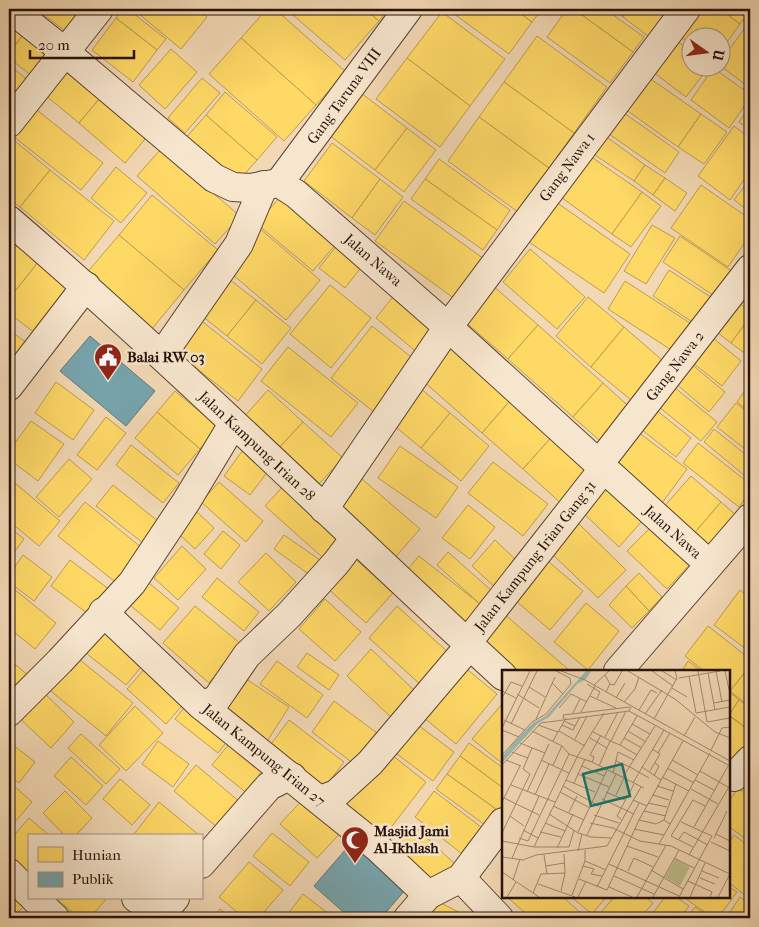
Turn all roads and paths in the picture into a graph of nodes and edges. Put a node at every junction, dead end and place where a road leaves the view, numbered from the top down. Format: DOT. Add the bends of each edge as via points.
graph roads {
  1 [pos="11,9"];
  2 [pos="100,9"];
  3 [pos="408,9"];
  4 [pos="686,9"];
  5 [pos="65,52"];
  6 [pos="9,123"];
  7 [pos="272,184"];
  8 [pos="9,220"];
  9 [pos="750,269"];
  10 [pos="86,286"];
  11 [pos="448,327"];
  12 [pos="162,355"];
  13 [pos="9,386"];
  14 [pos="233,424"];
  15 [pos="601,466"];
  16 [pos="324,509"];
  17 [pos="750,518"];
  18 [pos="355,538"];
  19 [pos="709,564"];
  20 [pos="103,612"];
  21 [pos="468,644"];
  22 [pos="619,670"];
  23 [pos="502,675"];
  24 [pos="201,705"];
  25 [pos="9,712"];
  26 [pos="750,760"];
  27 [pos="729,774"];
  28 [pos="292,777"];
  29 [pos="320,800"];
  30 [pos="502,823"];
  31 [pos="202,863"];
  32 [pos="9,873"];
  33 [pos="461,878"];
  34 [pos="28,892"];
  35 [pos="428,895"];
  36 [pos="36,900"];
  37 [pos="132,900"];
  38 [pos="173,900"];
  39 [pos="55,918"];
  40 [pos="408,918"];
  41 [pos="499,918"];
  1 -- 5 [label="street"];
  2 -- 5 [label="street"];
  3 -- 7 [label="street, Gang Taruna VIII"];
  4 -- 11 [label="street, Gang Nawa 1"];
  5 -- 6 [label="street"];
  5 -- 7 [label="street" via="214,178 233,187"];
  7 -- 11 [label="street, Jalan Nawa" via="296,194"];
  7 -- 12 [label="street, Gang Taruna VIII" via="239,244"];
  8 -- 10 [label="street, Jalan Kampung Irian 28"];
  9 -- 15 [label="street, Gang Nawa 2"];
  10 -- 12 [label="street, Jalan Kampung Irian 28"];
  10 -- 13 [label="street"];
  11 -- 15 [label="street, Jalan Nawa"];
  11 -- 16 [label="street, Gang Nawa 1"];
  12 -- 14 [label="street, Jalan Kampung Irian 28"];
  14 -- 16 [label="street, Jalan Kampung Irian 28"];
  14 -- 20 [label="street" via="132,583"];
  15 -- 19 [label="street, Jalan Nawa"];
  15 -- 21 [label="street, Jalan Kampung Irian Gang 31"];
  16 -- 18 [label="street, Jalan Kampung Irian 28"];
  17 -- 19 [label="street"];
  18 -- 21 [label="street, Jalan Kampung Irian 28"];
  18 -- 24 [label="street" via="289,615 247,656 216,700"];
  19 -- 22 [label="street"];
  20 -- 24 [label="street, Jalan Kampung Irian 27"];
  20 -- 25 [label="street"];
  21 -- 23 [label="street, Jalan Kampung Irian 28"];
  21 -- 29 [label="street, Jalan Kampung Irian Gang 31" via="370,763 336,794"];
  24 -- 28 [label="street, Jalan Kampung Irian 27"];
  26 -- 27 [label="street" via="734,777"];
  28 -- 29 [label="street, Jalan Kampung Irian 27"];
  28 -- 31 [label="street" via="269,786"];
  29 -- 35 [label="street, Jalan Kampung Irian 27"];
  30 -- 33 [label="street"];
  32 -- 34 [label="street"];
  33 -- 35 [label="street"];
  33 -- 41 [label="street"];
  35 -- 40 [label="street"];
  36 -- 39 [label="street"];
  37 -- 38 [label="street" via="159,914"];
}
